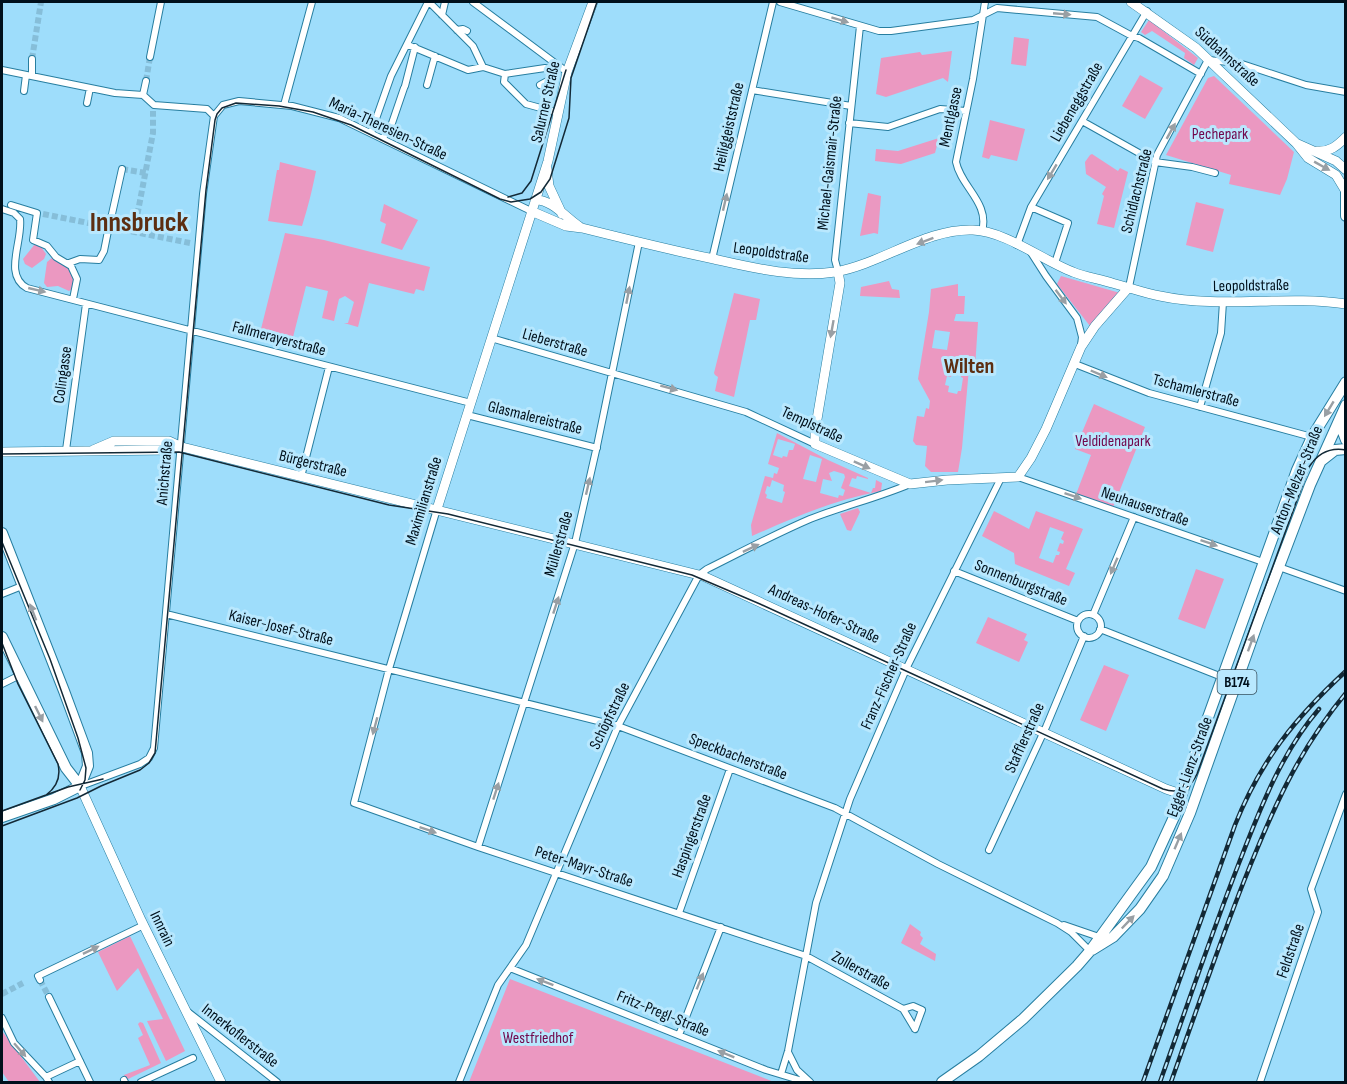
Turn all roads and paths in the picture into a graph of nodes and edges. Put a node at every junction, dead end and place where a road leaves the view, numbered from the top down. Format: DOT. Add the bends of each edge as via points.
graph roads {
  1 [pos="161,2"];
  2 [pos="312,2"];
  3 [pos="428,2"];
  4 [pos="445,2"];
  5 [pos="473,2"];
  6 [pos="592,2"];
  7 [pos="773,2"];
  8 [pos="780,2"];
  9 [pos="985,2"];
  10 [pos="1131,2"];
  11 [pos="1146,11"];
  12 [pos="985,14"];
  13 [pos="442,15"];
  14 [pos="860,26"];
  15 [pos="457,30"];
  16 [pos="467,31"];
  17 [pos="1132,36"];
  18 [pos="411,46"];
  19 [pos="435,56"];
  20 [pos="150,57"];
  21 [pos="32,59"];
  22 [pos="1209,60"];
  23 [pos="483,67"];
  24 [pos="544,68"];
  25 [pos="2,70"];
  26 [pos="567,72"];
  27 [pos="505,74"];
  28 [pos="1201,74"];
  29 [pos="29,76"];
  30 [pos="551,79"];
  31 [pos="146,81"];
  32 [pos="428,84"];
  33 [pos="540,85"];
  34 [pos="90,88"];
  35 [pos="752,90"];
  36 [pos="24,91"];
  37 [pos="1346,92"];
  38 [pos="143,95"];
  39 [pos="87,103"];
  40 [pos="284,105"];
  41 [pos="851,106"];
  42 [pos="966,111"];
  43 [pos="559,113"];
  44 [pos="214,116"];
  45 [pos="1082,121"];
  46 [pos="849,123"];
  47 [pos="371,133"];
  48 [pos="1346,137"];
  49 [pos="382,139"];
  50 [pos="1296,143"];
  51 [pos="1314,151"];
  52 [pos="548,161"];
  53 [pos="1155,162"];
  54 [pos="122,169"];
  55 [pos="1346,170"];
  56 [pos="1215,173"];
  57 [pos="1346,184"];
  58 [pos="1345,190"];
  59 [pos="535,200"];
  60 [pos="11,205"];
  61 [pos="1031,207"];
  62 [pos="2,209"];
  63 [pos="531,211"];
  64 [pos="562,214"];
  65 [pos="1346,216"];
  66 [pos="110,224"];
  67 [pos="582,228"];
  68 [pos="108,231"];
  69 [pos="982,231"];
  70 [pos="639,242"];
  71 [pos="1017,245"];
  72 [pos="1030,251"];
  73 [pos="712,259"];
  74 [pos="69,263"];
  75 [pos="1055,263"];
  76 [pos="838,271"];
  77 [pos="1129,287"];
  78 [pos="78,298"];
  79 [pos="1223,302"];
  80 [pos="1346,304"];
  81 [pos="192,330"];
  82 [pos="491,338"];
  83 [pos="1081,347"];
  84 [pos="1074,364"];
  85 [pos="329,367"];
  86 [pos="612,373"];
  87 [pos="1346,382"];
  88 [pos="471,404"];
  89 [pos="1200,407"];
  90 [pos="1345,407"];
  91 [pos="467,415"];
  92 [pos="1312,437"];
  93 [pos="1346,440"];
  94 [pos="1328,442"];
  95 [pos="815,444"];
  96 [pos="182,447"];
  97 [pos="597,448"];
  98 [pos="1346,448"];
  99 [pos="66,450"];
  100 [pos="2,452"];
  101 [pos="1319,463"];
  102 [pos="301,477"];
  103 [pos="1018,477"];
  104 [pos="1001,478"];
  105 [pos="910,484"];
  106 [pos="437,509"];
  107 [pos="1134,517"];
  108 [pos="2,533"];
  109 [pos="575,543"];
  110 [pos="1263,562"];
  111 [pos="1279,567"];
  112 [pos="954,571"];
  113 [pos="699,575"];
  114 [pos="22,585"];
  115 [pos="1346,591"];
  116 [pos="2,594"];
  117 [pos="166,614"];
  118 [pos="1093,615"];
  119 [pos="1078,621"];
  120 [pos="1100,629"];
  121 [pos="1084,636"];
  122 [pos="2,637"];
  123 [pos="389,669"];
  124 [pos="906,669"];
  125 [pos="20,675"];
  126 [pos="1222,677"];
  127 [pos="2,684"];
  128 [pos="525,703"];
  129 [pos="618,726"];
  130 [pos="1043,732"];
  131 [pos="730,769"];
  132 [pos="80,786"];
  133 [pos="1181,794"];
  134 [pos="1346,794"];
  135 [pos="1196,797"];
  136 [pos="354,803"];
  137 [pos="846,814"];
  138 [pos="2,817"];
  139 [pos="478,847"];
  140 [pos="989,850"];
  141 [pos="557,872"];
  142 [pos="1143,880"];
  143 [pos="1149,896"];
  144 [pos="679,913"];
  145 [pos="1057,923"];
  146 [pos="144,925"];
  147 [pos="721,927"];
  148 [pos="1099,937"];
  149 [pos="1090,951"];
  150 [pos="806,956"];
  151 [pos="510,968"];
  152 [pos="40,980"];
  153 [pos="49,997"];
  154 [pos="903,1009"];
  155 [pos="186,1011"];
  156 [pos="2,1018"];
  157 [pos="679,1035"];
  158 [pos="788,1051"];
  159 [pos="979,1056"];
  160 [pos="193,1058"];
  161 [pos="80,1061"];
  162 [pos="781,1074"];
  163 [pos="47,1080"];
  164 [pos="87,1082"];
  165 [pos="141,1083"];
  166 [pos="221,1083"];
  167 [pos="277,1083"];
  168 [pos="459,1083"];
  169 [pos="808,1083"];
  170 [pos="942,1083"];
  171 [pos="955,1083"];
  172 [pos="1260,1083"];
  1 -- 20 [label="street" via="159,30"];
  2 -- 40 [label="street"];
  3 -- 13 [label="street"];
  3 -- 18 [label="street" via="412,27"];
  4 -- 13 [label="street"];
  5 -- 26 [label="street"];
  6 -- 26 [label="street, Salurner Straße"];
  7 -- 35 [label="street, Heiliggeiststraße"];
  8 -- 14 [label="street, one-way"];
  9 -- 12 [label="street, Mentlgasse"];
  10 -- 11 [label="street, Südbahnstraße"];
  11 -- 17 [label="street, Liebeneggstraße"];
  11 -- 22 [label="street, Südbahnstraße"];
  12 -- 14 [label="street" via="973,20 891,31"];
  12 -- 17 [label="street, one-way" via="997,8 1097,17"];
  12 -- 42 [label="street, Mentlgasse"];
  13 -- 15 [label="street"];
  14 -- 41 [label="street, Michael-Gaismair-Straße"];
  15 -- 16 [label="street"];
  15 -- 23 [label="street" via="473,46"];
  17 -- 28 [label="street"];
  17 -- 45 [label="street, Liebeneggstraße"];
  18 -- 19 [label="street"];
  18 -- 47 [label="street" via="394,72"];
  18 -- 49 [label="street" via="405,84 390,129"];
  19 -- 23 [label="street" via="468,70"];
  19 -- 32 [label="street"];
  21 -- 29 [label="street"];
  22 -- 28 [label="street, Schidlachstraße"];
  22 -- 37 [label="street" via="1239,63 1306,85"];
  22 -- 50 [label="street, Südbahnstraße"];
  23 -- 27 [label="street"];
  24 -- 27 [label="street"];
  25 -- 29 [label="street"];
  26 -- 43 [label="street, Salurner Straße"];
  27 -- 43 [label="street" via="504,82 526,104"];
  53 -- 28 [label="street, Schidlachstraße, one-way"];
  29 -- 34 [label="street"];
  29 -- 36 [label="street"];
  30 -- 33 [label="street"];
  31 -- 38 [label="street"];
  34 -- 38 [label="street"];
  34 -- 39 [label="street"];
  35 -- 41 [label="street"];
  73 -- 35 [label="street, Heiliggeiststraße, one-way"];
  38 -- 44 [label="street" via="154,108 207,109"];
  40 -- 44 [label="street, Maria-Theresien-Straße" via="236,101 217,109"];
  40 -- 47 [label="street, Maria-Theresien-Straße" via="335,117"];
  41 -- 46 [label="street, Michael-Gaismair-Straße"];
  42 -- 46 [label="street" via="940,110 888,127"];
  42 -- 69 [label="street, Mentlgasse" via="956,163 982,208"];
  43 -- 52 [label="street, Salurner Straße"];
  44 -- 81 [label="street, Anichstraße"];
  45 -- 53 [label="street"];
  45 -- 61 [label="street, Liebeneggstraße, one-way"];
  46 -- 76 [label="street, Michael-Gaismair-Straße" via="835,260"];
  47 -- 49 [label="street, Maria-Theresien-Straße"];
  48 -- 51 [label="street" via="1325,152"];
  49 -- 63 [label="street, Maria-Theresien-Straße"];
  50 -- 51 [label="street"];
  50 -- 58 [label="street, Südbahnstraße, one-way" via="1308,158 1336,175"];
  51 -- 55 [label="street"];
  52 -- 59 [label="street, Salurner Straße"];
  52 -- 64 [label="street" via="549,183"];
  53 -- 56 [label="street"];
  53 -- 77 [label="street, Schidlachstraße"];
  54 -- 66 [label="street"];
  57 -- 58 [label="main road"];
  58 -- 65 [label="main road"];
  59 -- 63 [label="street, Salurner Straße"];
  59 -- 64 [label="street, Leopoldstraße" via="550,203"];
  60 -- 74 [label="street" via="40,214 33,240"];
  61 -- 71 [label="street, Liebeneggstraße"];
  61 -- 75 [label="street" via="1068,223"];
  62 -- 78 [label="street, Fallmerayerstraße, one-way" via="17,215 20,224 15,271 18,282 27,288"];
  63 -- 67 [label="street, Leopoldstraße" via="566,226"];
  63 -- 82 [label="street, Maximilianstraße"];
  64 -- 67 [label="street, Leopoldstraße"];
  67 -- 70 [label="street, Leopoldstraße"];
  68 -- 74 [label="street" via="99,260"];
  69 -- 71 [label="street, Leopoldstraße"];
  69 -- 76 [label="street, Leopoldstraße, one-way" via="935,237"];
  70 -- 73 [label="street, Leopoldstraße"];
  86 -- 70 [label="street, Müllerstraße, one-way"];
  71 -- 72 [label="street, Leopoldstraße"];
  72 -- 75 [label="street, Leopoldstraße"];
  72 -- 83 [label="street, one-way" via="1077,318"];
  73 -- 76 [label="street, Leopoldstraße" via="795,274"];
  74 -- 78 [label="street, Colingasse" via="76,276"];
  75 -- 77 [label="street, Leopoldstraße" via="1074,273"];
  76 -- 95 [label="street, Michael-Gaismair-Straße, one-way" via="840,283"];
  77 -- 79 [label="street, Leopoldstraße" via="1179,299"];
  77 -- 83 [label="street"];
  78 -- 81 [label="street, Fallmerayerstraße"];
  78 -- 99 [label="street, Colingasse"];
  79 -- 80 [label="street, Leopoldstraße"];
  79 -- 89 [label="street" via="1221,333"];
  81 -- 85 [label="street, Fallmerayerstraße"];
  81 -- 96 [label="street, Anichstraße"];
  82 -- 86 [label="street, Lieberstraße"];
  82 -- 88 [label="street, Maximilianstraße"];
  83 -- 84 [label="street"];
  84 -- 89 [label="street, Tschamlerstraße, one-way" via="1123,384"];
  84 -- 103 [label="street" via="1047,429"];
  85 -- 88 [label="street, Fallmerayerstraße"];
  85 -- 102 [label="street"];
  86 -- 95 [label="street, Templstraße, one-way" via="746,412"];
  86 -- 97 [label="street, Müllerstraße"];
  87 -- 92 [label="main road, Anton-Melzer-Straße / B174, one-way"];
  88 -- 91 [label="street, Maximilianstraße"];
  89 -- 92 [label="street, Tschamlerstraße"];
  90 -- 93 [label="main road"];
  90 -- 94 [label="main road, Anton-Melzer-Straße / B174"];
  91 -- 97 [label="street, Glasmalereistraße"];
  91 -- 106 [label="street, Maximilianstraße"];
  92 -- 94 [label="street"];
  92 -- 110 [label="main road, Anton-Melzer-Straße / B174"];
  94 -- 98 [label="street"];
  94 -- 101 [label="main road, Anton-Melzer-Straße / B174"];
  95 -- 105 [label="street, Templstraße, one-way"];
  96 -- 99 [label="street, Bürgerstraße"];
  96 -- 102 [label="street, Bürgerstraße"];
  96 -- 117 [label="street, Anichstraße"];
  109 -- 97 [label="street, Müllerstraße, one-way"];
  98 -- 101 [label="main road" via="1335,450"];
  99 -- 100 [label="street, Bürgerstraße"];
  101 -- 111 [label="main road, Anton-Melzer-Straße / B174"];
  102 -- 106 [label="street, Bürgerstraße"];
  103 -- 104 [label="street"];
  103 -- 107 [label="street, Neuhauserstraße, one-way"];
  105 -- 104 [label="street, Templstraße, one-way"];
  104 -- 112 [label="street, Franz-Fischer-Straße"];
  113 -- 105 [label="street, one-way" via="809,520"];
  106 -- 109 [label="street, Andreas-Hofer-Straße"];
  106 -- 123 [label="street, Maximilianstraße"];
  107 -- 110 [label="street, Neuhauserstraße, one-way"];
  107 -- 118 [label="street, one-way"];
  108 -- 114 [label="main road"];
  109 -- 113 [label="street, Andreas-Hofer-Straße"];
  128 -- 109 [label="street, Müllerstraße, one-way"];
  110 -- 126 [label="main road, Egger-Lienz-Straße / B174"];
  111 -- 115 [label="street"];
  135 -- 111 [label="main road, Egger-Lienz-Straße / B174, one-way"];
  112 -- 119 [label="street, Sonnenburgstraße"];
  112 -- 124 [label="street, Franz-Fischer-Straße"];
  113 -- 124 [label="street, Andreas-Hofer-Straße"];
  113 -- 129 [label="street, Schöpfstraße"];
  114 -- 116 [label="street"];
  132 -- 114 [label="main road, one-way" via="88,766 87,753"];
  117 -- 123 [label="street, Kaiser-Josef-Straße"];
  117 -- 132 [label="street, Anichstraße" via="151,755 140,764"];
  118 -- 119 [label="street" via="1086,614"];
  118 -- 120 [label="street" via="1100,622"];
  119 -- 121 [label="street" via="1078,632"];
  120 -- 121 [label="street" via="1095,635"];
  120 -- 126 [label="street"];
  121 -- 130 [label="street, Stafflerstraße"];
  122 -- 125 [label="main road, Innrain"];
  123 -- 128 [label="street, Speckbacherstraße"];
  123 -- 136 [label="street, Maximilianstraße, one-way"];
  124 -- 130 [label="street, Andreas-Hofer-Straße"];
  124 -- 137 [label="street, Franz-Fischer-Straße"];
  125 -- 127 [label="street"];
  125 -- 132 [label="main road, Innrain, one-way" via="66,768"];
  126 -- 133 [label="main road, Egger-Lienz-Straße / B174"];
  128 -- 129 [label="street, Speckbacherstraße"];
  139 -- 128 [label="street, Müllerstraße, one-way"];
  129 -- 131 [label="street, Speckbacherstraße"];
  129 -- 141 [label="street, Schöpfstraße"];
  130 -- 133 [label="street, Andreas-Hofer-Straße"];
  130 -- 140 [label="street, Stafflerstraße"];
  131 -- 137 [label="street, Speckbacherstraße"];
  131 -- 144 [label="street, Haspingerstraße"];
  132 -- 138 [label="main road"];
  132 -- 146 [label="street, Innrain"];
  133 -- 135 [label="main road"];
  133 -- 142 [label="main road, Egger-Lienz-Straße / B174" via="1166,838"];
  134 -- 172 [label="street, Feldstraße" via="1311,889 1318,912"];
  143 -- 135 [label="main road, Egger-Lienz-Straße / B174, one-way" via="1163,876"];
  136 -- 139 [label="street, Peter-Mayr-Straße, one-way"];
  137 -- 145 [label="street, Speckbacherstraße"];
  137 -- 150 [label="street, Franz-Fischer-Straße" via="819,894"];
  139 -- 141 [label="street, Peter-Mayr-Straße"];
  141 -- 144 [label="street, Peter-Mayr-Straße"];
  141 -- 151 [label="street, Schöpfstraße" via="526,945"];
  142 -- 143 [label="main road" via="1142,891"];
  142 -- 148 [label="main road, Egger-Lienz-Straße / B174"];
  149 -- 143 [label="main road, Egger-Lienz-Straße / B174, one-way" via="1113,937"];
  144 -- 147 [label="street, Peter-Mayr-Straße"];
  145 -- 148 [label="street, Speckbacherstraße"];
  145 -- 149 [label="street, Speckbacherstraße"];
  152 -- 146 [label="street, one-way" via="38,976"];
  146 -- 155 [label="street, Innrain"];
  147 -- 150 [label="street, Peter-Mayr-Straße"];
  157 -- 147 [label="street, one-way"];
  148 -- 149 [label="main road, Egger-Lienz-Straße / B174"];
  149 -- 159 [label="main road, Egger-Lienz-Straße / B174" via="1023,1019"];
  150 -- 154 [label="street, Zollerstraße"];
  150 -- 158 [label="street, Franz-Fischer-Straße"];
  157 -- 151 [label="street, Fritz-Pregl-Straße, one-way"];
  151 -- 168 [label="street, Schöpfstraße" via="498,985"];
  153 -- 161 [label="street"];
  155 -- 166 [label="street, Innrain"];
  155 -- 167 [label="street, Innerkoflerstraße"];
  156 -- 163 [label="street, one-way" via="14,1043"];
  162 -- 157 [label="street, Fritz-Pregl-Straße, one-way"];
  158 -- 162 [label="street, Franz-Fischer-Straße"];
  158 -- 169 [label="street" via="796,1070"];
  159 -- 170 [label="main road, Egger-Lienz-Straße / B174"];
  159 -- 171 [label="main road, Egger-Lienz-Straße / B174"];
  160 -- 165 [label="street"];
  161 -- 163 [label="street"];
  161 -- 164 [label="street"];
  162 -- 169 [label="street, Fritz-Pregl-Straße"];
}
